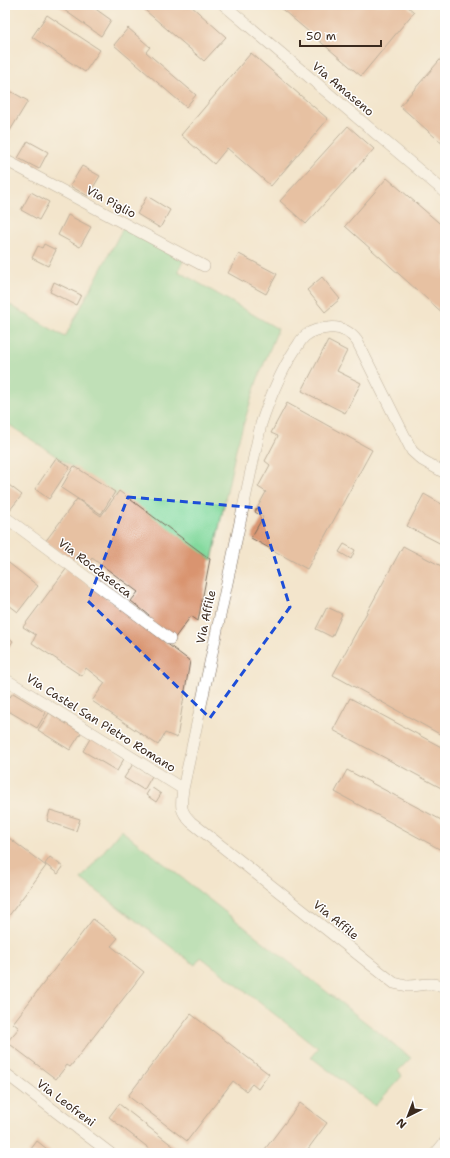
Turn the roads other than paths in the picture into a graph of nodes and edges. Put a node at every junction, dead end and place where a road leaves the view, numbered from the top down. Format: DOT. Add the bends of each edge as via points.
graph roads {
  1 [pos="224,5"];
  2 [pos="5,160"];
  3 [pos="445,192"];
  4 [pos="204,266"];
  5 [pos="445,473"];
  6 [pos="5,517"];
  7 [pos="170,640"];
  8 [pos="5,679"];
  9 [pos="183,789"];
  10 [pos="445,987"];
  11 [pos="5,1073"];
  12 [pos="445,1142"];
  13 [pos="110,1153"];
  14 [pos="436,1153"];
  1 -- 3 [label="street, Via Amaseno"];
  2 -- 4 [label="street, Via Piglio"];
  5 -- 9 [label="street, Via Affile" via="412,451 353,336 333,327 318,329 305,336 280,376 262,424"];
  6 -- 7 [label="street, Via Roccasecca"];
  8 -- 9 [label="street, Via Castel San Pietro Romano"];
  9 -- 10 [label="street, Via Affile" via="181,807 191,822 394,983"];
  11 -- 13 [label="street, Via Leofreni"];
  12 -- 14 [label="street"];
}
